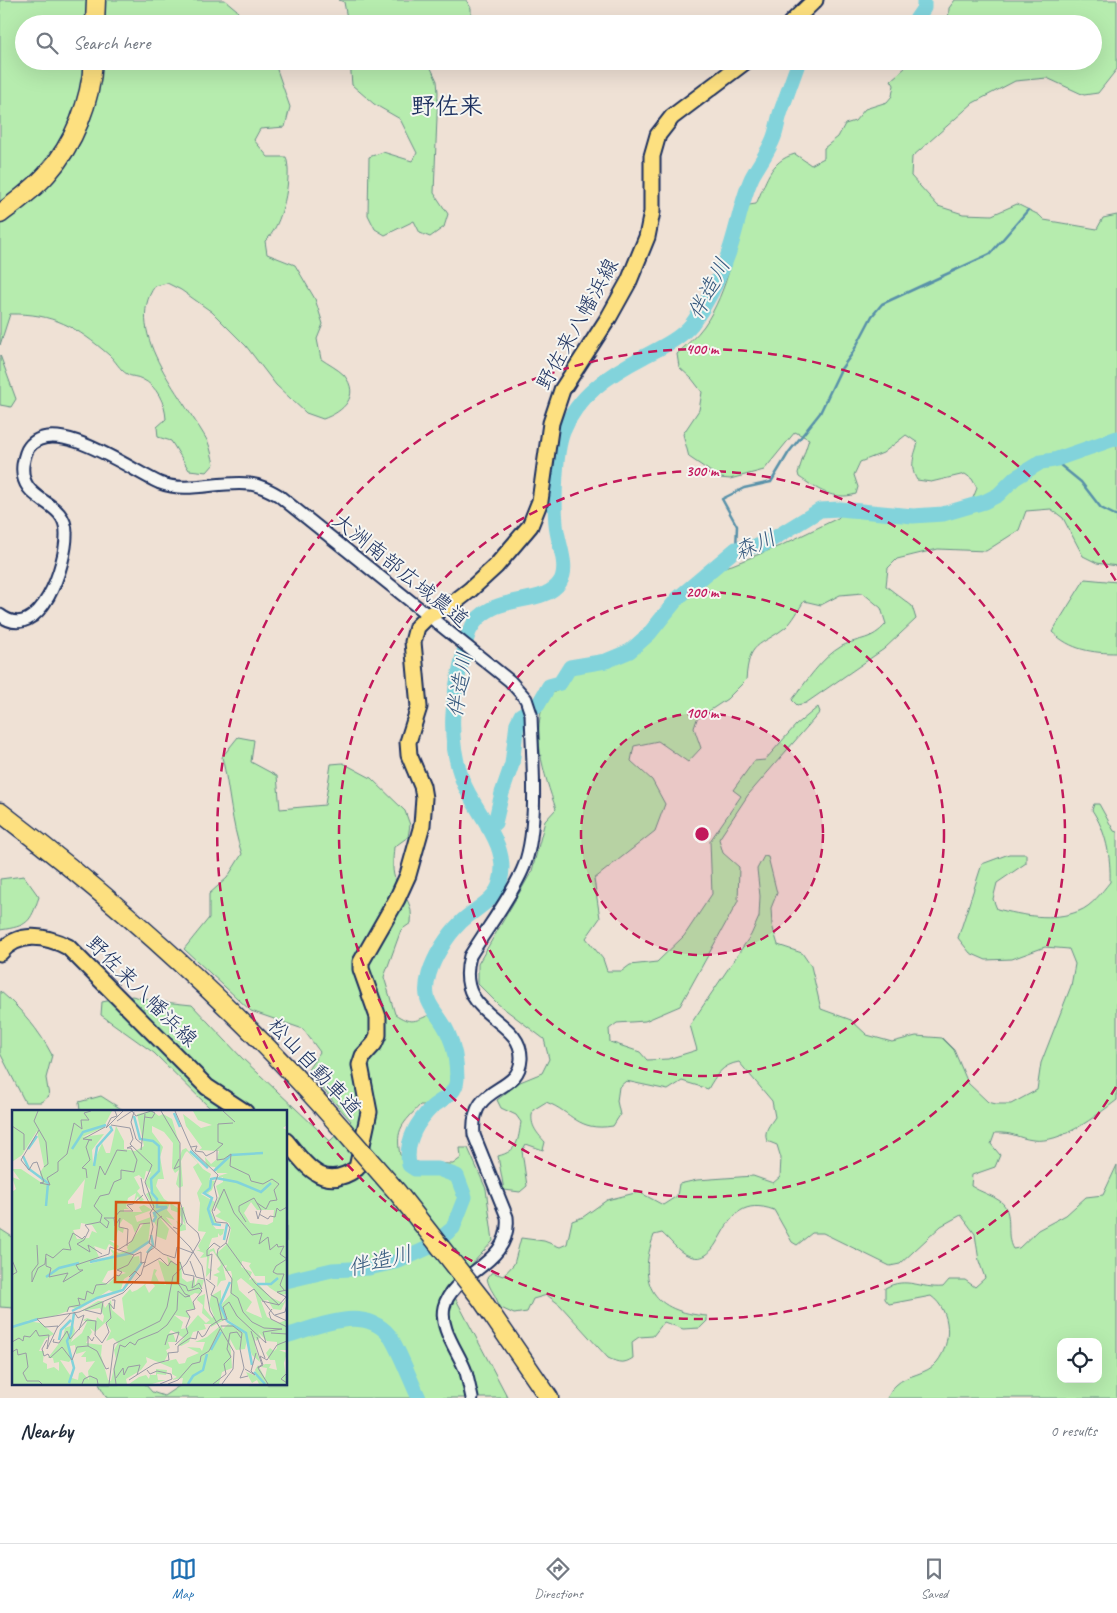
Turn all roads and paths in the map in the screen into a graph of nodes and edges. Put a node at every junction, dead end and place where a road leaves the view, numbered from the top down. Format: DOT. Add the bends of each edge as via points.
graph roads {
  1 [pos="96,0"];
  2 [pos="815,0"];
  3 [pos="95,15"];
  4 [pos="799,15"];
  5 [pos="91,70"];
  6 [pos="734,70"];
  7 [pos="0,214"];
  8 [pos="0,615"];
  9 [pos="429,615"];
  10 [pos="0,812"];
  11 [pos="0,953"];
  12 [pos="242,1110"];
  13 [pos="288,1143"];
  14 [pos="472,1398"];
  15 [pos="549,1398"];
  1 -- 3 [label="highway"];
  2 -- 4 [label="main road"];
  5 -- 7 [label="highway" via="83,113 70,141 48,174"];
  6 -- 9 [label="main road, 野佐来八幡浜線" via="672,118 658,135 652,156 652,212 647,237 613,310 562,390 551,423 540,501 530,526 496,566 470,590"];
  8 -- 9 [label="street, 大洲南部広域農道" via="13,622 25,621 36,612 47,600 62,564 66,532 63,517 56,508 34,495 24,478 24,460 29,446 51,437 83,442 161,483 193,487 237,483 264,488 278,495"];
  9 -- 13 [label="main road, 野佐来八幡浜線" via="418,627 413,642 419,707 408,742 409,755 423,792 422,825 408,875 361,962 378,1017 378,1035 360,1065 369,1112 357,1168 349,1174 322,1177 314,1173"];
  9 -- 14 [label="street, 大洲南部広域農道" via="510,681 526,699 532,714 532,827 529,848 523,870 470,956 466,971 468,987 476,1001 512,1036 520,1049 521,1059 518,1069 505,1085 480,1102 474,1112 473,1124 474,1135 507,1217 506,1241 451,1293 444,1307 446,1326 465,1371"];
  10 -- 15 [label="highway, 松山自動車道, bridge" via="120,909 212,993 302,1082 398,1193 482,1300"];
  11 -- 12 [label="main road, 野佐来八幡浜線" via="10,942 26,937 53,939 68,947 207,1086"];
}
